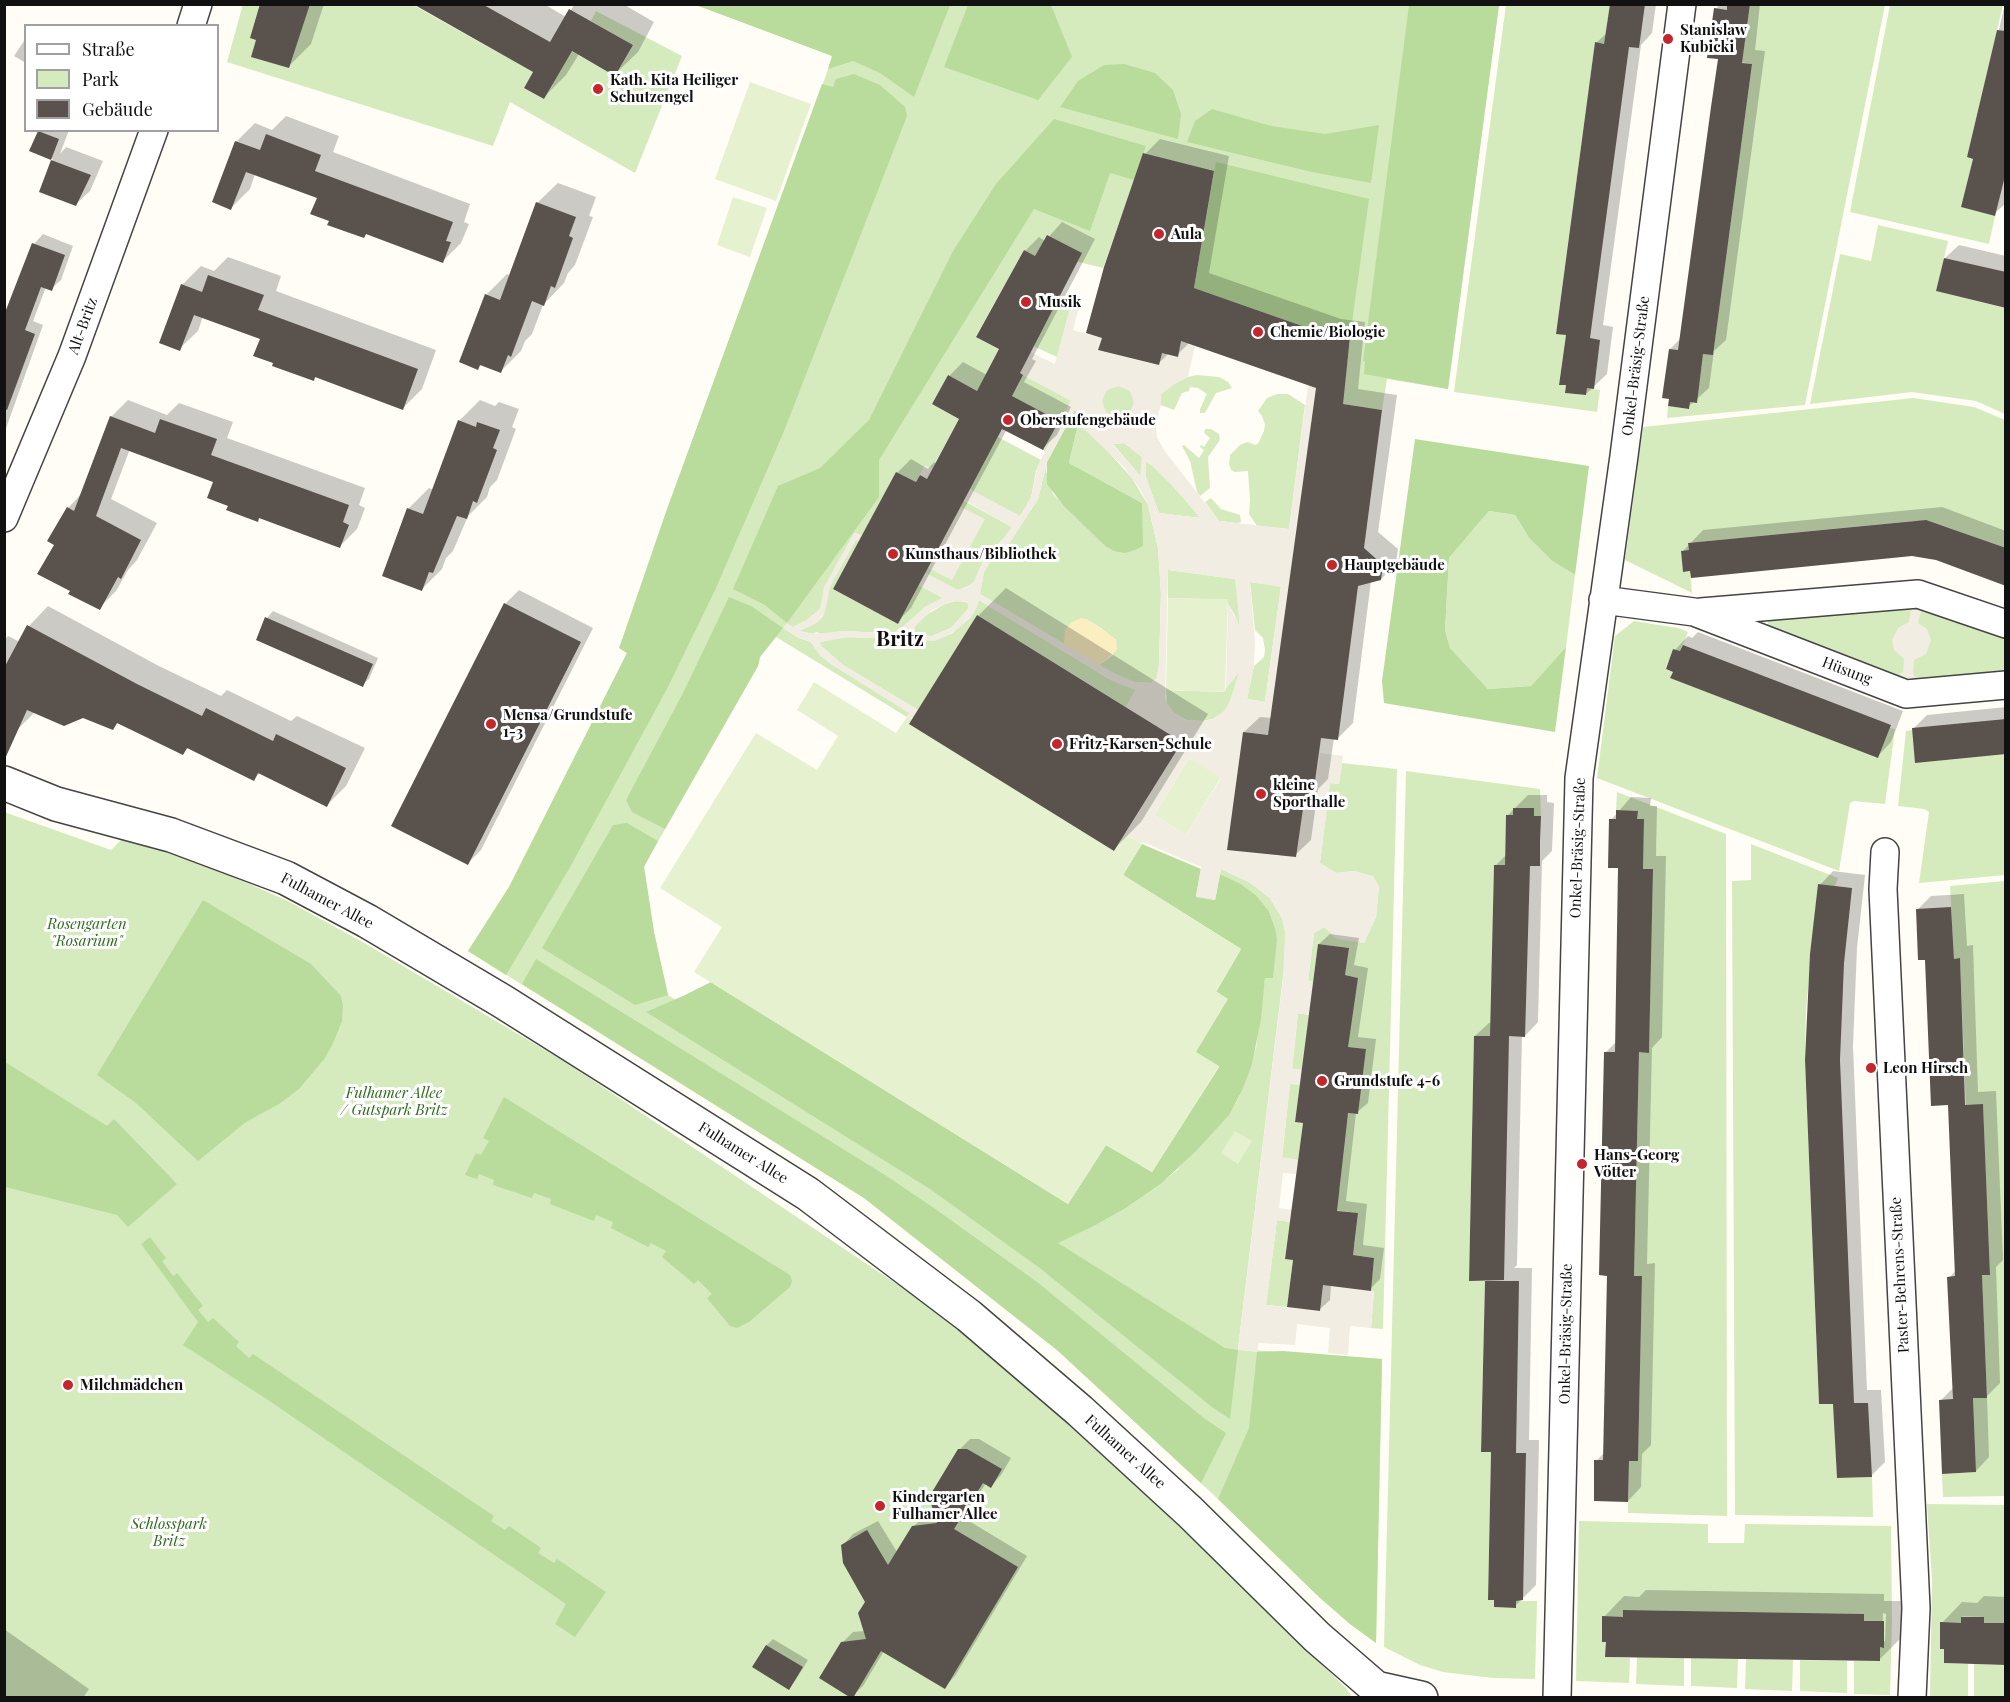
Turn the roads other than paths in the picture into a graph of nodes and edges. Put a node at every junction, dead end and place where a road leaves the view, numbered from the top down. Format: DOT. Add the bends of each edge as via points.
graph roads {
  1 [pos="198,4"];
  2 [pos="1682,4"];
  3 [pos="192,24"];
  4 [pos="153,132"];
  5 [pos="4,518"];
  6 [pos="1603,600"];
  7 [pos="1694,612"];
  8 [pos="2006,624"];
  9 [pos="2006,685"];
  10 [pos="4,783"];
  11 [pos="1885,852"];
  12 [pos="1378,1694"];
  13 [pos="1421,1698"];
  14 [pos="1557,1698"];
  15 [pos="1911,1698"];
  1 -- 3 [label="street"];
  2 -- 6 [label="street, Onkel-Bräsig-Straße"];
  4 -- 5 [label="street, Alt-Britz" via="72,356"];
  6 -- 7 [label="street, Hüsung"];
  6 -- 14 [label="street, Onkel-Bräsig-Straße" via="1579,778"];
  7 -- 8 [label="street, Hüsung" via="1918,594"];
  7 -- 9 [label="street, Hüsung" via="1906,694"];
  10 -- 12 [label="street, Fulhamer Allee" via="56,804 171,835 286,878 502,1001 808,1194 969,1316 1080,1411"];
  11 -- 15 [label="street, Paster-Behrens-Straße" via="1883,900 1916,1608"];
  12 -- 13 [label="street"];
}
